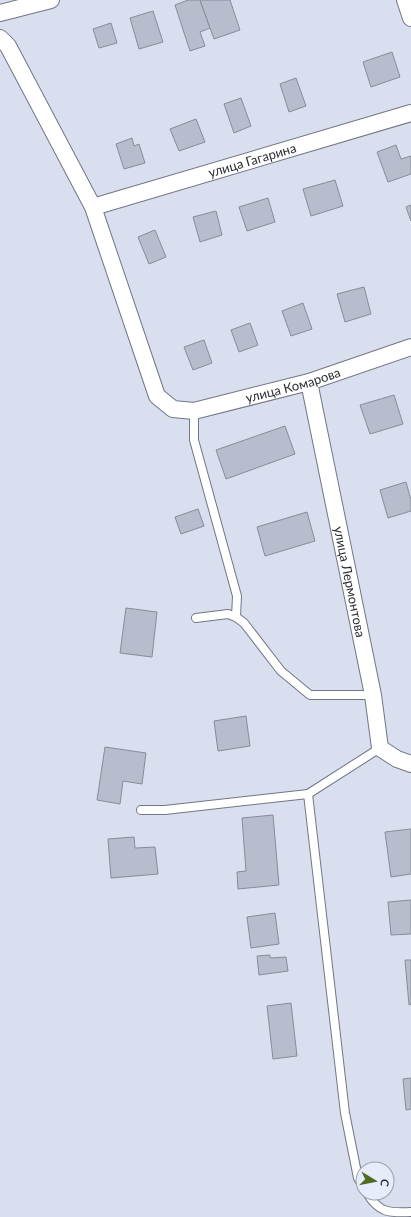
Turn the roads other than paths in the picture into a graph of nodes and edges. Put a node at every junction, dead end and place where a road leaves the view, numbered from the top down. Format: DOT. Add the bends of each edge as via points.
graph roads {
  1 [pos="51,0"];
  2 [pos="404,0"];
  3 [pos="0,14"];
  4 [pos="411,18"];
  5 [pos="0,38"];
  6 [pos="411,113"];
  7 [pos="93,207"];
  8 [pos="411,347"];
  9 [pos="309,382"];
  10 [pos="194,411"];
  11 [pos="236,617"];
  12 [pos="196,618"];
  13 [pos="373,695"];
  14 [pos="380,748"];
  15 [pos="411,764"];
  16 [pos="308,794"];
  17 [pos="141,810"];
  18 [pos="355,1164"];
  19 [pos="372,1201"];
  20 [pos="411,1212"];
  1 -- 3 [label="street"];
  2 -- 4 [label="street"];
  5 -- 7 [label="street" via="8,46"];
  6 -- 7 [label="street, улица Гагарина"];
  7 -- 10 [label="street, улица Комарова" via="157,396 173,410"];
  8 -- 9 [label="street, улица Комарова"];
  9 -- 10 [label="street, улица Комарова"];
  9 -- 13 [label="street, улица Лермонтова"];
  10 -- 11 [label="lane" via="194,440 237,596"];
  11 -- 12 [label="lane" via="228,614"];
  11 -- 13 [label="lane" via="244,623 281,671 310,695"];
  13 -- 14 [label="street, улица Лермонтова"];
  14 -- 15 [label="street"];
  14 -- 16 [label="lane"];
  16 -- 17 [label="lane" via="165,810"];
  16 -- 18 [label="lane" via="344,1113"];
  19 -- 20 [label="lane" via="390,1213"];
}
